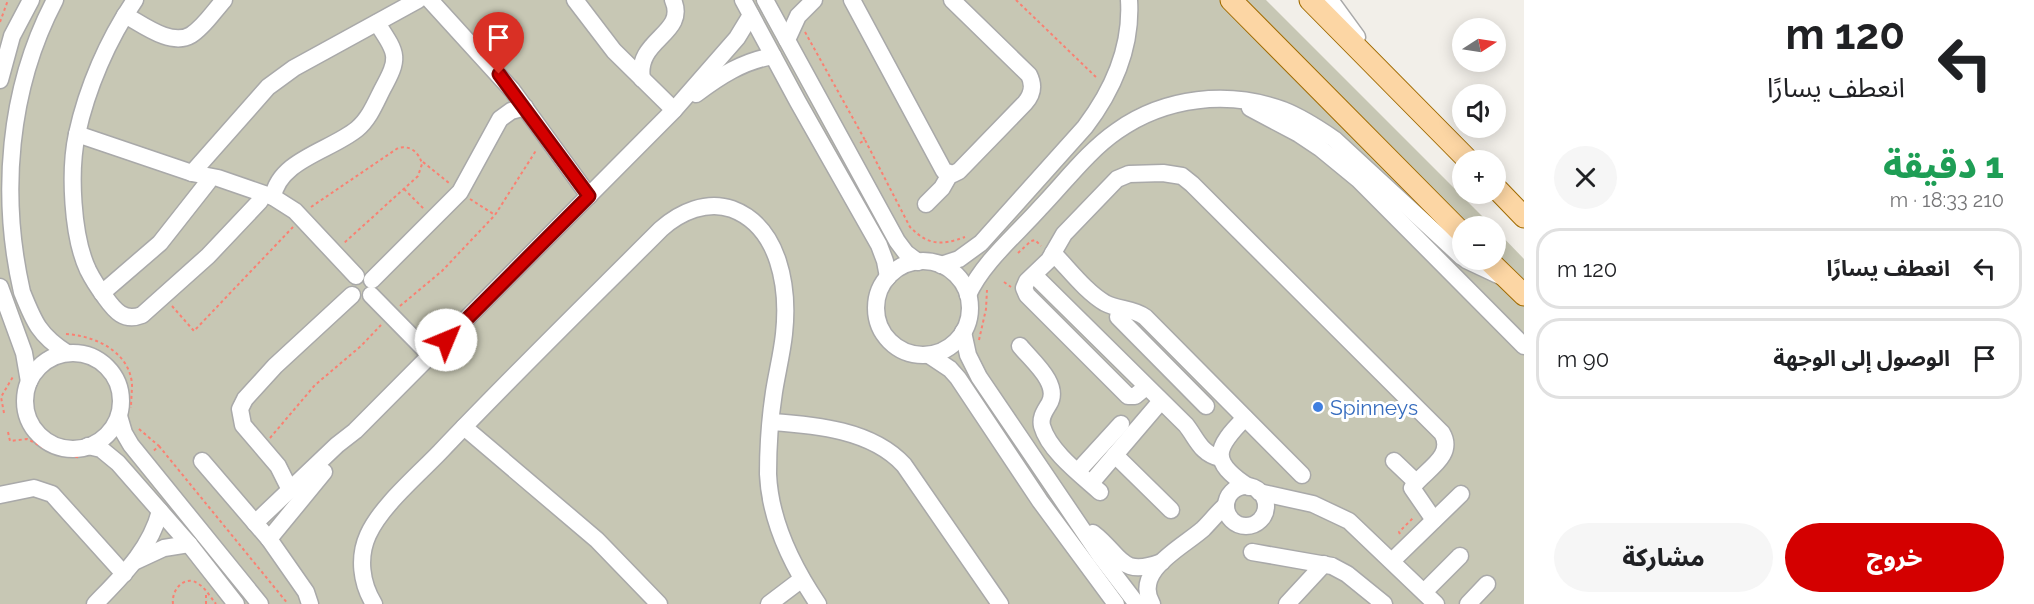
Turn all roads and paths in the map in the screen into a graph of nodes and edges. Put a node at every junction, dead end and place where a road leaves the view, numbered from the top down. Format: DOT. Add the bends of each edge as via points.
graph roads {
  1 [pos="8,0"];
  2 [pos="31,0"];
  3 [pos="55,0"];
  4 [pos="135,0"];
  5 [pos="224,0"];
  6 [pos="418,0"];
  7 [pos="430,0"];
  8 [pos="575,0"];
  9 [pos="673,0"];
  10 [pos="765,0"];
  11 [pos="814,0"];
  12 [pos="852,0"];
  13 [pos="952,0"];
  14 [pos="1016,0"];
  15 [pos="1129,0"];
  16 [pos="1231,0"];
  17 [pos="1310,0"];
  18 [pos="1330,0"];
  19 [pos="747,7"];
  20 [pos="125,15"];
  21 [pos="798,16"];
  22 [pos="0,22"];
  23 [pos="377,23"];
  24 [pos="787,40"];
  25 [pos="773,56"];
  26 [pos="1385,76"];
  27 [pos="642,79"];
  28 [pos="0,80"];
  29 [pos="1110,90"];
  30 [pos="1227,99"];
  31 [pos="525,107"];
  32 [pos="674,110"];
  33 [pos="76,134"];
  34 [pos="545,135"];
  35 [pos="865,140"];
  36 [pos="1458,150"];
  37 [pos="192,173"];
  38 [pos="950,174"];
  39 [pos="207,182"];
  40 [pos="404,189"];
  41 [pos="589,196"];
  42 [pos="1506,198"];
  43 [pos="266,199"];
  44 [pos="926,204"];
  45 [pos="1,210"];
  46 [pos="1524,217"];
  47 [pos="433,218"];
  48 [pos="297,220"];
  49 [pos="1452,223"];
  50 [pos="1004,248"];
  51 [pos="1452,248"];
  52 [pos="334,252"];
  53 [pos="1054,253"];
  54 [pos="918,262"];
  55 [pos="941,265"];
  56 [pos="1485,270"];
  57 [pos="1499,270"];
  58 [pos="1034,275"];
  59 [pos="888,277"];
  60 [pos="1508,279"];
  61 [pos="988,284"];
  62 [pos="360,285"];
  63 [pos="0,287"];
  64 [pos="102,293"];
  65 [pos="968,295"];
  66 [pos="163,296"];
  67 [pos="1524,296"];
  68 [pos="1122,313"];
  69 [pos="391,315"];
  70 [pos="963,332"];
  71 [pos="61,334"];
  72 [pos="1097,338"];
  73 [pos="979,340"];
  74 [pos="1020,346"];
  75 [pos="1524,346"];
  76 [pos="1084,352"];
  77 [pos="67,353"];
  78 [pos="929,355"];
  79 [pos="431,356"];
  80 [pos="1189,362"];
  81 [pos="1175,375"];
  82 [pos="22,378"];
  83 [pos="1220,393"];
  84 [pos="1153,394"];
  85 [pos="1206,406"];
  86 [pos="4,413"];
  87 [pos="125,416"];
  88 [pos="1245,418"];
  89 [pos="771,422"];
  90 [pos="1121,424"];
  91 [pos="1186,425"];
  92 [pos="135,426"];
  93 [pos="464,427"];
  94 [pos="355,431"];
  95 [pos="8,432"];
  96 [pos="159,446"];
  97 [pos="263,447"];
  98 [pos="85,452"];
  99 [pos="1115,455"];
  100 [pos="144,460"];
  101 [pos="202,461"];
  102 [pos="1394,461"];
  103 [pos="1223,464"];
  104 [pos="1078,471"];
  105 [pos="1302,475"];
  106 [pos="1416,482"];
  107 [pos="290,490"];
  108 [pos="1254,490"];
  109 [pos="1461,494"];
  110 [pos="0,495"];
  111 [pos="1227,500"];
  112 [pos="1300,501"];
  113 [pos="1172,510"];
  114 [pos="160,512"];
  115 [pos="1264,514"];
  116 [pos="1434,520"];
  117 [pos="255,523"];
  118 [pos="1235,523"];
  119 [pos="1080,526"];
  120 [pos="1203,528"];
  121 [pos="269,539"];
  122 [pos="189,543"];
  123 [pos="1252,552"];
  124 [pos="1460,556"];
  125 [pos="1392,561"];
  126 [pos="1162,562"];
  127 [pos="1324,564"];
  128 [pos="130,568"];
  129 [pos="802,579"];
  130 [pos="205,591"];
  131 [pos="1424,592"];
  132 [pos="308,602"];
  133 [pos="95,604"];
  134 [pos="173,604"];
  135 [pos="206,604"];
  136 [pos="216,604"];
  137 [pos="236,604"];
  138 [pos="260,604"];
  139 [pos="288,604"];
  140 [pos="374,604"];
  141 [pos="659,604"];
  142 [pos="770,604"];
  143 [pos="818,604"];
  144 [pos="1000,604"];
  145 [pos="1116,604"];
  146 [pos="1137,604"];
  147 [pos="1152,604"];
  148 [pos="1287,604"];
  149 [pos="1384,604"];
  150 [pos="1436,604"];
  1 -- 22 [label="path"];
  2 -- 28 [label="street" via="12,36"];
  3 -- 45 [label="street" via="27,62 9,120"];
  4 -- 20 [label="street"];
  5 -- 20 [label="street" via="195,31 180,38 164,35"];
  6 -- 23 [label="street"];
  7 -- 31 [label="street"];
  8 -- 27 [label="street" via="614,51"];
  9 -- 27 [label="street" via="674,21 646,52"];
  10 -- 24 [label="street"];
  11 -- 21 [label="street"];
  12 -- 38 [label="street" via="943,168"];
  13 -- 38 [label="street" via="1029,75 1032,87 1025,103 959,171"];
  14 -- 29 [label="path"];
  15 -- 29 [label="street" via="1124,49"];
  16 -- 49 [label="main road"];
  17 -- 26 [label="main road"];
  18 -- 26 [label="street"];
  19 -- 25 [label="street"];
  19 -- 32 [label="street" via="743,31"];
  20 -- 33 [label="street" via="98,70"];
  21 -- 24 [label="street"];
  21 -- 35 [label="path"];
  23 -- 37 [label="street" via="276,80"];
  23 -- 43 [label="street" via="392,47 395,62 370,113 352,132 287,170"];
  24 -- 54 [label="street" via="897,241"];
  25 -- 32 [label="street" via="736,67"];
  25 -- 59 [label="street" via="879,245"];
  26 -- 36 [label="main road"];
  27 -- 32 [label="street"];
  29 -- 55 [label="street" via="1085,127 981,243 959,259"];
  30 -- 50 [label="street" via="1170,106 1118,130 1095,149"];
  30 -- 51 [label="street" via="1284,110 1310,123 1334,139"];
  30 -- 75 [label="street" via="1299,134 1340,163"];
  31 -- 34 [label="street"];
  31 -- 47 [label="street" via="500,119 465,186"];
  32 -- 41 [label="street"];
  33 -- 37 [label="street"];
  33 -- 64 [label="street" via="76,226 88,270"];
  34 -- 41 [label="street"];
  34 -- 69 [label="path" via="495,215 442,271"];
  37 -- 39 [label="street"];
  37 -- 43 [label="street" via="218,178"];
  38 -- 44 [label="street"];
  39 -- 43 [label="street"];
  39 -- 64 [label="street" via="160,243"];
  40 -- 47 [label="path"];
  40 -- 48 [label="path" via="418,176 422,164 416,152 402,147"];
  40 -- 52 [label="path"];
  41 -- 79 [label="street"];
  42 -- 46 [label="main road"];
  43 -- 48 [label="street"];
  43 -- 66 [label="street"];
  45 -- 77 [label="street" via="7,246 27,304 42,335"];
  47 -- 62 [label="street"];
  48 -- 52 [label="street"];
  48 -- 62 [label="street"];
  48 -- 66 [label="path" via="194,331"];
  50 -- 53 [label="path" via="1011,259 1035,240"];
  50 -- 65 [label="street" via="982,271"];
  52 -- 62 [label="street"];
  53 -- 58 [label="street"];
  53 -- 68 [label="street" via="1099,298"];
  53 -- 106 [label="street" via="1064,234 1116,179 1129,174 1163,173 1187,180 1442,433 1446,446 1443,455"];
  54 -- 55 [label="street"];
  54 -- 59 [label="street"];
  55 -- 65 [label="street" via="955,274"];
  56 -- 60 [label="street"];
  57 -- 60 [label="main road"];
  58 -- 72 [label="street"];
  58 -- 76 [label="street" via="1025,283 1025,293"];
  59 -- 78 [label="street" via="877,305 880,325 900,348"];
  60 -- 67 [label="main road"];
  61 -- 73 [label="path"];
  62 -- 69 [label="street"];
  62 -- 97 [label="street" via="285,356 242,404 241,420"];
  63 -- 82 [label="street" via="24,353"];
  64 -- 66 [label="street" via="118,314 130,318 142,315"];
  65 -- 70 [label="street" via="969,314"];
  68 -- 72 [label="street"];
  68 -- 80 [label="street" via="1136,312 1145,317"];
  68 -- 81 [label="street"];
  69 -- 79 [label="street"];
  69 -- 97 [label="path" via="309,391"];
  70 -- 78 [label="street" via="952,345"];
  70 -- 119 [label="street" via="979,377"];
  71 -- 87 [label="path" via="92,339 122,359 132,386"];
  72 -- 76 [label="street"];
  72 -- 84 [label="street"];
  74 -- 104 [label="street" via="1052,387 1051,400 1041,419 1042,428 1059,453"];
  76 -- 84 [label="street" via="1128,396"];
  77 -- 82 [label="street"];
  77 -- 87 [label="street" via="84,354 107,367 117,381"];
  78 -- 145 [label="street" via="958,378 1040,501"];
  79 -- 94 [label="street"];
  80 -- 81 [label="street"];
  80 -- 83 [label="street"];
  81 -- 84 [label="street"];
  81 -- 85 [label="street"];
  82 -- 86 [label="path" via="1,397"];
  82 -- 98 [label="street" via="29,418 36,431 60,447"];
  83 -- 85 [label="street"];
  83 -- 88 [label="street"];
  84 -- 91 [label="street"];
  84 -- 99 [label="street"];
  85 -- 91 [label="street"];
  87 -- 98 [label="street"];
  87 -- 100 [label="street" via="127,439"];
  88 -- 103 [label="street" via="1223,441"];
  88 -- 105 [label="street"];
  89 -- 93 [label="street" via="784,332 778,263 769,239 751,219 715,206 686,212 669,222"];
  89 -- 129 [label="street" via="771,494 782,533"];
  89 -- 144 [label="street" via="832,430 872,441 890,451 904,465"];
  90 -- 104 [label="street"];
  91 -- 103 [label="street" via="1203,450"];
  92 -- 96 [label="path"];
  93 -- 140 [label="street" via="380,516 368,535 362,572"];
  93 -- 141 [label="street" via="597,540"];
  94 -- 107 [label="street"];
  94 -- 121 [label="street"];
  95 -- 98 [label="path" via="10,441 27,439 51,451"];
  96 -- 100 [label="path"];
  96 -- 139 [label="path"];
  97 -- 107 [label="street" via="282,471"];
  98 -- 114 [label="street" via="101,449 113,457"];
  99 -- 104 [label="street" via="1095,488"];
  99 -- 113 [label="street"];
  100 -- 138 [label="street"];
  101 -- 117 [label="street"];
  102 -- 106 [label="street"];
  103 -- 108 [label="street"];
  103 -- 111 [label="street"];
  106 -- 116 [label="street" via="1412,489"];
  107 -- 117 [label="street"];
  108 -- 111 [label="street" via="1239,488"];
  108 -- 112 [label="street"];
  108 -- 115 [label="street" via="1265,504"];
  109 -- 116 [label="street"];
  110 -- 128 [label="street" via="27,489 46,491"];
  111 -- 118 [label="street" via="1229,517"];
  111 -- 120 [label="street"];
  112 -- 115 [label="street"];
  112 -- 125 [label="street" via="1349,521"];
  114 -- 122 [label="street"];
  114 -- 128 [label="street" via="155,528"];
  115 -- 118 [label="street" via="1250,526"];
  116 -- 125 [label="street"];
  117 -- 121 [label="street"];
  118 -- 120 [label="street"];
  119 -- 126 [label="street" via="1100,538 1124,564 1139,568"];
  119 -- 146 [label="street"];
  120 -- 126 [label="street"];
  121 -- 132 [label="street" via="298,580"];
  122 -- 128 [label="street" via="164,548"];
  122 -- 137 [label="street"];
  123 -- 127 [label="street"];
  124 -- 131 [label="street"];
  125 -- 131 [label="street"];
  126 -- 147 [label="street" via="1148,584"];
  127 -- 148 [label="street"];
  127 -- 149 [label="street" via="1347,574"];
  128 -- 133 [label="street"];
  129 -- 142 [label="street"];
  129 -- 143 [label="street"];
  130 -- 134 [label="path" via="194,581 183,582 174,590"];
  130 -- 135 [label="path"];
  130 -- 136 [label="path"];
  131 -- 150 [label="street"];
}
